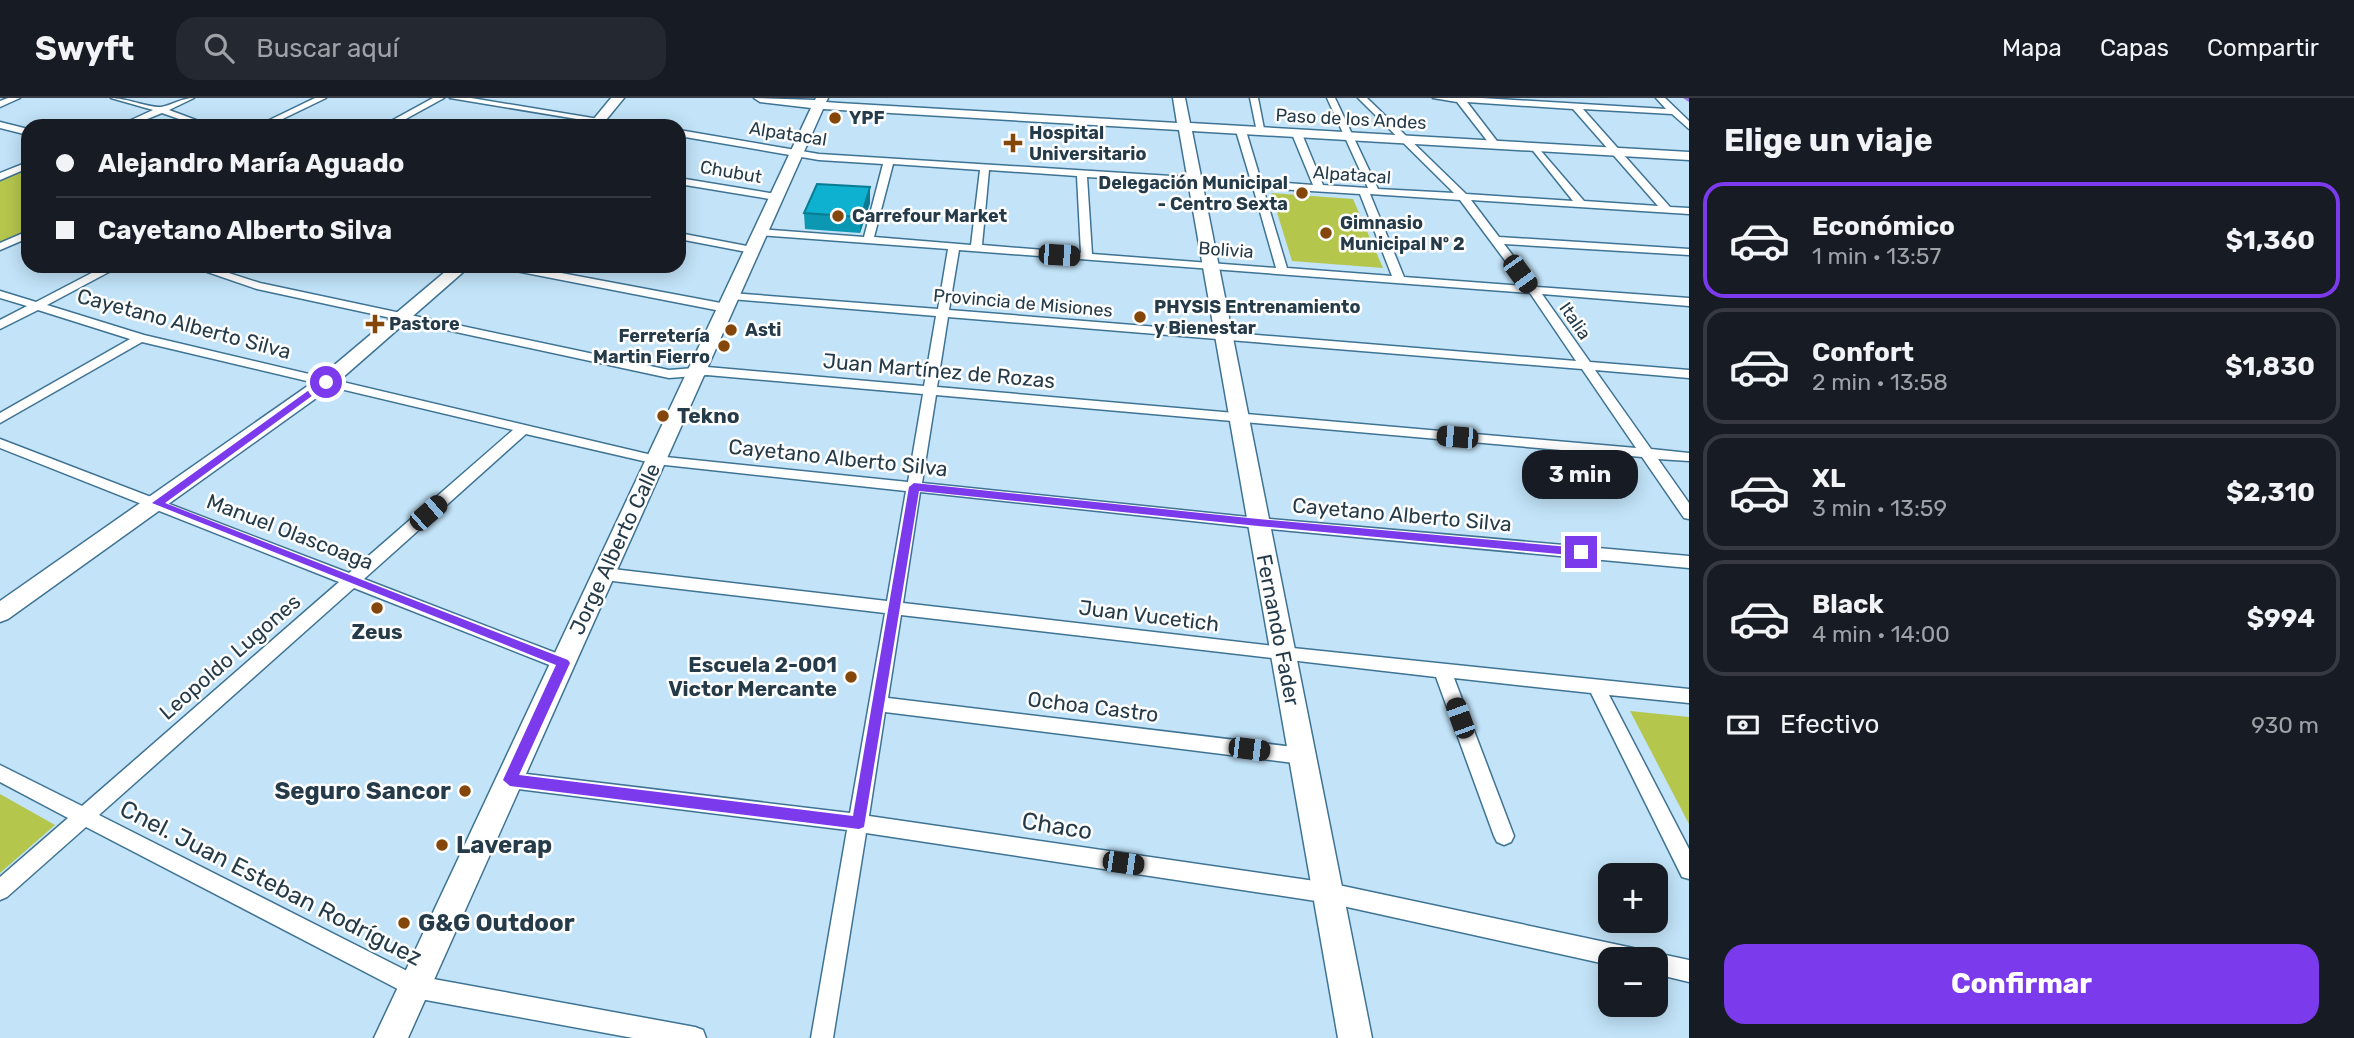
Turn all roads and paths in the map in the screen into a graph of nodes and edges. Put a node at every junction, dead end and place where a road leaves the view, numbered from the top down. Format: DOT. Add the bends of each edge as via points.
graph roads {
  1 [pos="16,98"];
  2 [pos="116,98"];
  3 [pos="190,98"];
  4 [pos="321,98"];
  5 [pos="440,98"];
  6 [pos="454,98"];
  7 [pos="618,98"];
  8 [pos="760,98"];
  9 [pos="1179,98"];
  10 [pos="1254,98"];
  11 [pos="1331,98"];
  12 [pos="1362,98"];
  13 [pos="1437,98"];
  14 [pos="1661,98"];
  15 [pos="1459,99"];
  16 [pos="820,102"];
  17 [pos="0,104"];
  18 [pos="1575,106"];
  19 [pos="162,110"];
  20 [pos="1675,112"];
  21 [pos="140,119"];
  22 [pos="188,119"];
  23 [pos="276,119"];
  24 [pos="400,119"];
  25 [pos="574,119"];
  26 [pos="600,119"];
  27 [pos="0,125"];
  28 [pos="1689,126"];
  29 [pos="1184,128"];
  30 [pos="21,130"];
  31 [pos="1241,131"];
  32 [pos="1262,132"];
  33 [pos="686,134"];
  34 [pos="1297,134"];
  35 [pos="1349,137"];
  36 [pos="1404,139"];
  37 [pos="1495,145"];
  38 [pos="1535,147"];
  39 [pos="798,151"];
  40 [pos="1615,152"];
  41 [pos="1689,156"];
  42 [pos="889,162"];
  43 [pos="985,167"];
  44 [pos="21,168"];
  45 [pos="1082,173"];
  46 [pos="0,177"];
  47 [pos="1194,180"];
  48 [pos="686,182"];
  49 [pos="1257,184"];
  50 [pos="1319,188"];
  51 [pos="1370,192"];
  52 [pos="776,197"];
  53 [pos="1464,198"];
  54 [pos="1581,204"];
  55 [pos="1665,209"];
  56 [pos="1689,211"];
  57 [pos="686,236"];
  58 [pos="21,237"];
  59 [pos="868,240"];
  60 [pos="1495,240"];
  61 [pos="756,241"];
  62 [pos="0,247"];
  63 [pos="954,247"];
  64 [pos="976,249"];
  65 [pos="1689,251"];
  66 [pos="1087,257"];
  67 [pos="1209,266"];
  68 [pos="1283,272"];
  69 [pos="100,273"];
  70 [pos="217,273"];
  71 [pos="454,273"];
  72 [pos="549,273"];
  73 [pos="1400,281"];
  74 [pos="1533,290"];
  75 [pos="0,294"];
  76 [pos="729,302"];
  77 [pos="1689,302"];
  78 [pos="36,306"];
  79 [pos="943,314"];
  80 [pos="404,317"];
  81 [pos="0,324"];
  82 [pos="1222,337"];
  83 [pos="140,338"];
  84 [pos="1585,366"];
  85 [pos="696,372"];
  86 [pos="1689,374"];
  87 [pos="326,382"];
  88 [pos="931,391"];
  89 [pos="1239,418"];
  90 [pos="0,419"];
  91 [pos="522,430"];
  92 [pos="0,443"];
  93 [pos="1647,453"];
  94 [pos="1689,457"];
  95 [pos="656,460"];
  96 [pos="914,487"];
  97 [pos="157,503"];
  98 [pos="1689,514"];
  99 [pos="1258,523"];
  100 [pos="1689,562"];
  101 [pos="604,574"];
  102 [pos="352,579"];
  103 [pos="894,608"];
  104 [pos="0,613"];
  105 [pos="1283,654"];
  106 [pos="563,663"];
  107 [pos="1443,671"];
  108 [pos="1596,686"];
  109 [pos="1689,696"];
  110 [pos="878,704"];
  111 [pos="1302,756"];
  112 [pos="0,773"];
  113 [pos="510,780"];
  114 [pos="83,817"];
  115 [pos="859,823"];
  116 [pos="1504,836"];
  117 [pos="1689,870"];
  118 [pos="0,890"];
  119 [pos="1329,893"];
  120 [pos="1598,951"];
  121 [pos="1668,967"];
  122 [pos="1689,971"];
  123 [pos="415,987"];
  124 [pos="391,1038"];
  125 [pos="695,1038"];
  126 [pos="822,1038"];
  127 [pos="1355,1038"];
  1 -- 17 [label="street"];
  2 -- 19 [label="street"];
  3 -- 19 [label="street"];
  4 -- 23 [label="street"];
  5 -- 24 [label="street"];
  6 -- 25 [label="street"];
  7 -- 26 [label="street"];
  8 -- 16 [label="street, Paso de los Andes"];
  9 -- 29 [label="street, Fernando Fader"];
  10 -- 32 [label="street"];
  11 -- 35 [label="street"];
  12 -- 36 [label="street, Italia"];
  13 -- 15 [label="street"];
  14 -- 20 [label="street"];
  15 -- 18 [label="street"];
  15 -- 37 [label="street"];
  16 -- 29 [label="street, Paso de los Andes"];
  16 -- 39 [label="street, Jorge Alberto Calle"];
  18 -- 20 [label="street"];
  18 -- 40 [label="street"];
  19 -- 21 [label="street"];
  19 -- 22 [label="street"];
  20 -- 28 [label="street"];
  27 -- 30 [label="street"];
  29 -- 31 [label="street, Paso de los Andes"];
  29 -- 47 [label="street, Fernando Fader"];
  31 -- 32 [label="street, Paso de los Andes"];
  31 -- 49 [label="street"];
  32 -- 34 [label="street, Paso de los Andes"];
  33 -- 39 [label="street, Alpatacal"];
  34 -- 35 [label="street, Paso de los Andes"];
  34 -- 50 [label="street"];
  35 -- 36 [label="street, Paso de los Andes"];
  35 -- 51 [label="street"];
  36 -- 37 [label="street, Paso de los Andes"];
  36 -- 53 [label="street, Italia"];
  37 -- 38 [label="street, Paso de los Andes"];
  38 -- 40 [label="street, Paso de los Andes"];
  38 -- 54 [label="street"];
  39 -- 42 [label="street, Alpatacal"];
  39 -- 52 [label="street, Jorge Alberto Calle"];
  40 -- 41 [label="street, Paso de los Andes"];
  40 -- 55 [label="street"];
  42 -- 43 [label="street, Alpatacal"];
  42 -- 59 [label="street"];
  43 -- 45 [label="street, Alpatacal"];
  43 -- 64 [label="street"];
  44 -- 46 [label="street"];
  45 -- 47 [label="street, Alpatacal"];
  45 -- 66 [label="street"];
  47 -- 49 [label="street, Alpatacal"];
  47 -- 67 [label="street, Fernando Fader"];
  48 -- 52 [label="street, Chubut"];
  49 -- 50 [label="street, Alpatacal"];
  49 -- 68 [label="street"];
  50 -- 51 [label="street, Alpatacal"];
  51 -- 53 [label="street, Alpatacal"];
  51 -- 73 [label="street"];
  52 -- 61 [label="street, Jorge Alberto Calle"];
  53 -- 54 [label="street, Alpatacal"];
  53 -- 60 [label="street, Italia"];
  54 -- 55 [label="street, Alpatacal"];
  55 -- 56 [label="street, Alpatacal"];
  57 -- 61 [label="street, Bolivia"];
  58 -- 62 [label="street"];
  59 -- 61 [label="street, Bolivia"];
  59 -- 63 [label="street, Bolivia"];
  60 -- 65 [label="street"];
  60 -- 74 [label="street, Italia"];
  61 -- 76 [label="street, Jorge Alberto Calle"];
  63 -- 64 [label="street, Bolivia"];
  63 -- 79 [label="street"];
  64 -- 66 [label="street, Bolivia"];
  66 -- 67 [label="street, Bolivia"];
  67 -- 68 [label="street, Bolivia"];
  67 -- 82 [label="street, Fernando Fader"];
  68 -- 73 [label="street, Bolivia"];
  69 -- 78 [label="street"];
  70 -- 80 [label="street, Juan Martínez de Rozas" via="257,286"];
  71 -- 80 [label="street"];
  72 -- 76 [label="street, Provincia de Misiones"];
  73 -- 74 [label="street, Bolivia"];
  74 -- 77 [label="street, Bolivia"];
  74 -- 84 [label="street, Italia"];
  75 -- 78 [label="street, Cayetano Alberto Silva"];
  76 -- 79 [label="street, Provincia de Misiones"];
  76 -- 85 [label="street, Jorge Alberto Calle"];
  78 -- 81 [label="street"];
  78 -- 83 [label="street, Cayetano Alberto Silva"];
  79 -- 82 [label="street, Provincia de Misiones"];
  79 -- 88 [label="street"];
  80 -- 85 [label="street, Juan Martínez de Rozas" via="669,374"];
  80 -- 87 [label="street"];
  82 -- 84 [label="street, Provincia de Misiones"];
  82 -- 89 [label="street, Fernando Fader"];
  83 -- 87 [label="street, Cayetano Alberto Silva"];
  83 -- 90 [label="street"];
  84 -- 86 [label="street, Provincia de Misiones"];
  84 -- 93 [label="street, Italia"];
  85 -- 88 [label="street, Juan Martínez de Rozas"];
  85 -- 95 [label="street, Jorge Alberto Calle"];
  87 -- 91 [label="street, Cayetano Alberto Silva"];
  87 -- 97 [label="street"];
  88 -- 89 [label="street, Juan Martínez de Rozas"];
  88 -- 96 [label="street"];
  89 -- 93 [label="street, Juan Martínez de Rozas"];
  89 -- 99 [label="street, Fernando Fader"];
  91 -- 95 [label="street, Cayetano Alberto Silva"];
  91 -- 102 [label="street, Leopoldo Lugones"];
  92 -- 97 [label="street, Manuel Olascoaga"];
  93 -- 94 [label="street, Juan Martínez de Rozas"];
  93 -- 98 [label="street, Italia"];
  95 -- 96 [label="street, Cayetano Alberto Silva"];
  95 -- 101 [label="street, Jorge Alberto Calle"];
  96 -- 99 [label="street, Cayetano Alberto Silva"];
  96 -- 103 [label="street"];
  97 -- 102 [label="street, Manuel Olascoaga"];
  97 -- 104 [label="street"];
  99 -- 100 [label="street, Cayetano Alberto Silva"];
  99 -- 105 [label="street, Fernando Fader"];
  101 -- 103 [label="street, Juan Vucetich"];
  101 -- 106 [label="street, Jorge Alberto Calle"];
  102 -- 106 [label="street, Manuel Olascoaga"];
  102 -- 114 [label="street, Leopoldo Lugones"];
  103 -- 105 [label="street, Juan Vucetich"];
  103 -- 110 [label="street"];
  105 -- 107 [label="street, Juan Vucetich"];
  105 -- 111 [label="street, Fernando Fader"];
  106 -- 113 [label="street, Jorge Alberto Calle"];
  107 -- 108 [label="street, Juan Vucetich"];
  107 -- 116 [label="street"];
  108 -- 109 [label="street, Juan Vucetich"];
  108 -- 117 [label="street"];
  110 -- 111 [label="street, Ochoa Castro"];
  110 -- 115 [label="street"];
  111 -- 119 [label="street, Fernando Fader"];
  112 -- 114 [label="street, Cnel. Juan Esteban Rodríguez"];
  113 -- 115 [label="street, Chaco"];
  113 -- 123 [label="street, Jorge Alberto Calle"];
  114 -- 118 [label="street, Leopoldo Lugones"];
  114 -- 123 [label="street, Cnel. Juan Esteban Rodríguez"];
  115 -- 119 [label="street, Chaco"];
  115 -- 126 [label="street"];
  119 -- 120 [label="street, Chaco"];
  119 -- 127 [label="street, Fernando Fader"];
  121 -- 122 [label="street"];
  123 -- 124 [label="street, Jorge Alberto Calle"];
  123 -- 125 [label="street, Cnel. Juan Esteban Rodríguez"];
}
